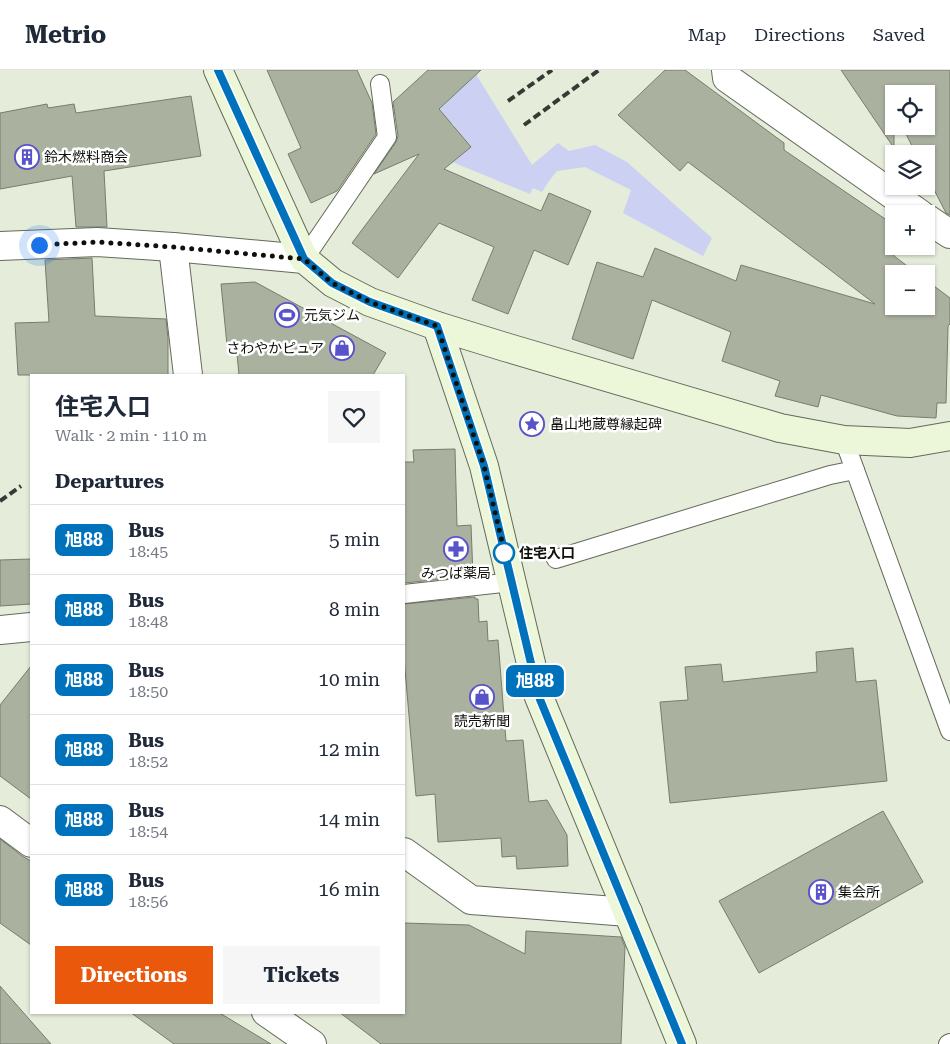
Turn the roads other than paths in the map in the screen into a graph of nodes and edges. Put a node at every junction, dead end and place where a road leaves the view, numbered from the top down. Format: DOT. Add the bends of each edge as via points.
graph roads {
  1 [pos="218,70"];
  2 [pos="726,70"];
  3 [pos="380,84"];
  4 [pos="907,205"];
  5 [pos="935,224"];
  6 [pos="950,234"];
  7 [pos="0,246"];
  8 [pos="173,247"];
  9 [pos="304,259"];
  10 [pos="437,326"];
  11 [pos="188,374"];
  12 [pos="950,436"];
  13 [pos="844,440"];
  14 [pos="855,470"];
  15 [pos="556,559"];
  16 [pos="512,582"];
  17 [pos="405,594"];
  18 [pos="30,627"];
  19 [pos="0,630"];
  20 [pos="950,730"];
  21 [pos="0,820"];
  22 [pos="30,842"];
  23 [pos="405,853"];
  24 [pos="628,912"];
  25 [pos="269,1014"];
  26 [pos="312,1044"];
  27 [pos="682,1044"];
  1 -- 9 [label="street"];
  2 -- 4 [label="street" via="726,78"];
  3 -- 9 [label="lane" via="387,137"];
  5 -- 6 [label="street"];
  7 -- 8 [label="street" via="97,242"];
  8 -- 9 [label="street"];
  8 -- 11 [label="street"];
  9 -- 10 [label="street" via="332,283 370,302"];
  10 -- 13 [label="street" via="780,428"];
  10 -- 16 [label="street" via="484,466"];
  12 -- 13 [label="street" via="910,443"];
  13 -- 14 [label="lane"];
  14 -- 15 [label="lane"];
  14 -- 20 [label="lane"];
  16 -- 17 [label="lane"];
  16 -- 24 [label="street" via="539,697"];
  18 -- 19 [label="street"];
  21 -- 22 [label="street"];
  23 -- 24 [label="street" via="471,900"];
  24 -- 27 [label="street"];
  25 -- 26 [label="street"];
}
